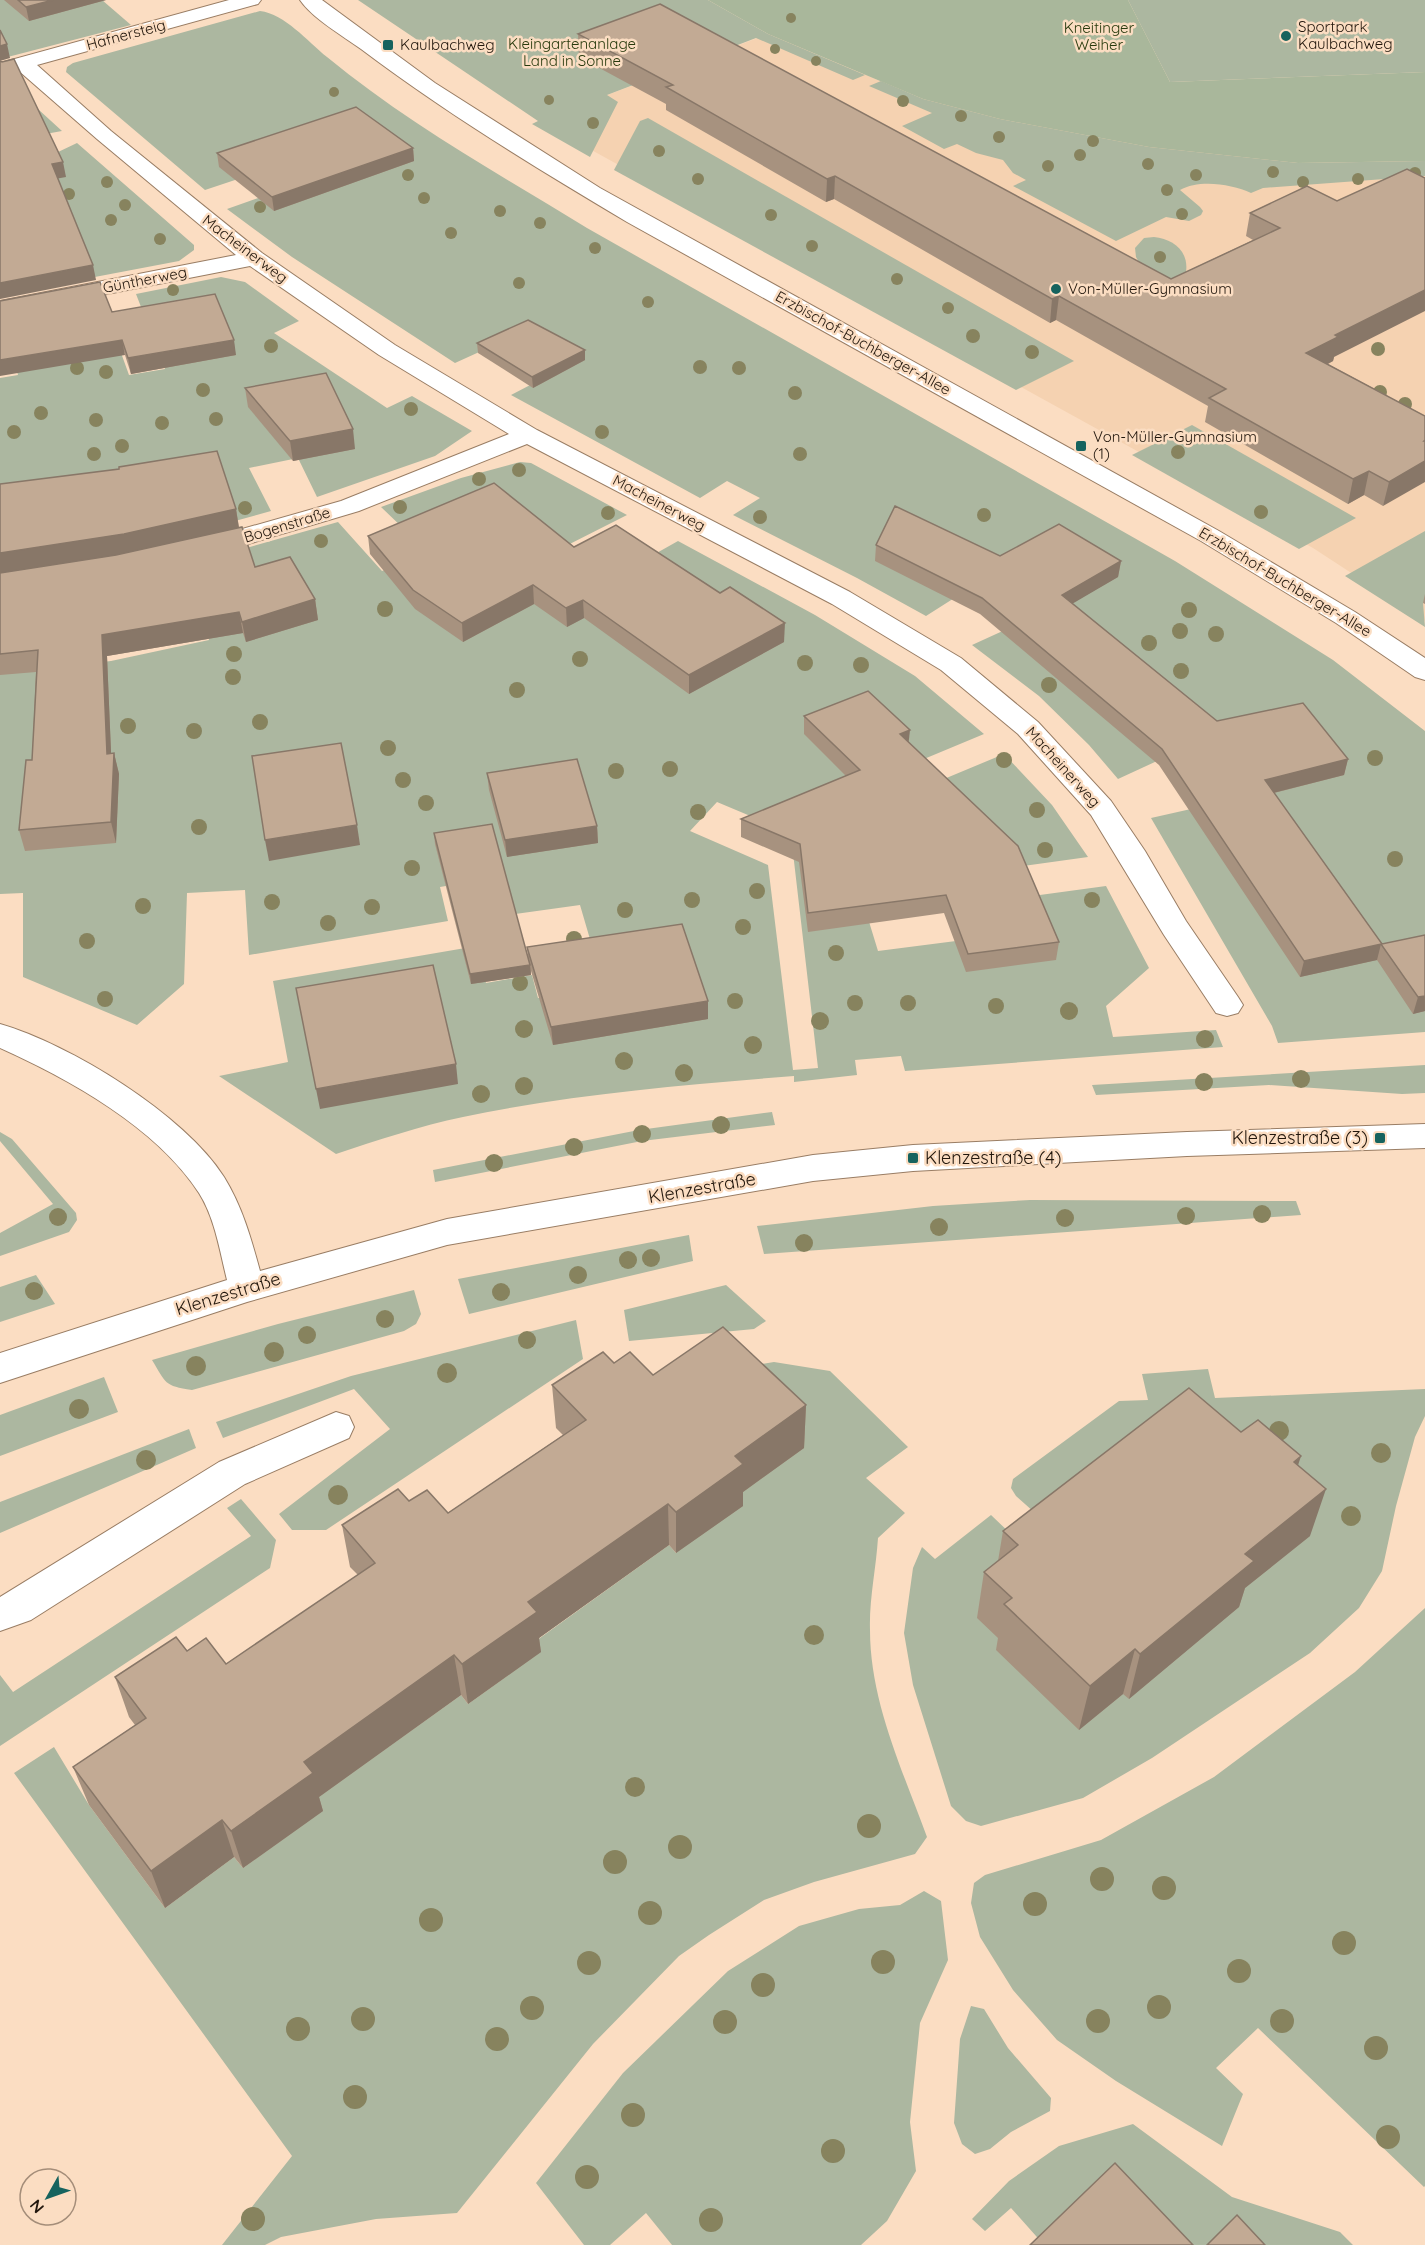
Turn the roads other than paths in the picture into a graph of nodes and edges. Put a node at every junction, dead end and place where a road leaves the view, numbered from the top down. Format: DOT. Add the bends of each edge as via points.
graph roads {
  1 [pos="251,0"];
  2 [pos="310,0"];
  3 [pos="11,66"];
  4 [pos="254,258"];
  5 [pos="0,308"];
  6 [pos="528,435"];
  7 [pos="175,556"];
  8 [pos="1425,671"];
  9 [pos="1227,1005"];
  10 [pos="0,1035"];
  11 [pos="1425,1136"];
  12 [pos="247,1288"];
  13 [pos="0,1368"];
  14 [pos="336,1427"];
  15 [pos="0,1614"];
  1 -- 3 [label="street, Hafnersteig"];
  2 -- 8 [label="street, Erzbischof-Buchberger-Allee" via="410,77 548,166 1210,536 1300,588"];
  3 -- 4 [label="street, Macheinerweg" via="104,135"];
  4 -- 5 [label="street, Güntherweg"];
  4 -- 6 [label="street, Macheinerweg" via="387,350"];
  6 -- 7 [label="street, Bogenstraße" via="350,506"];
  6 -- 9 [label="street, Macheinerweg" via="841,598 951,664 996,699 1050,749 1101,808"];
  10 -- 12 [label="street" via="99,1085 189,1157 211,1184 224,1210"];
  11 -- 12 [label="street, Klenzestraße" via="972,1155 820,1167 447,1232"];
  12 -- 13 [label="street, Klenzestraße"];
  14 -- 15 [label="street" via="232,1473 17,1608"];
}
